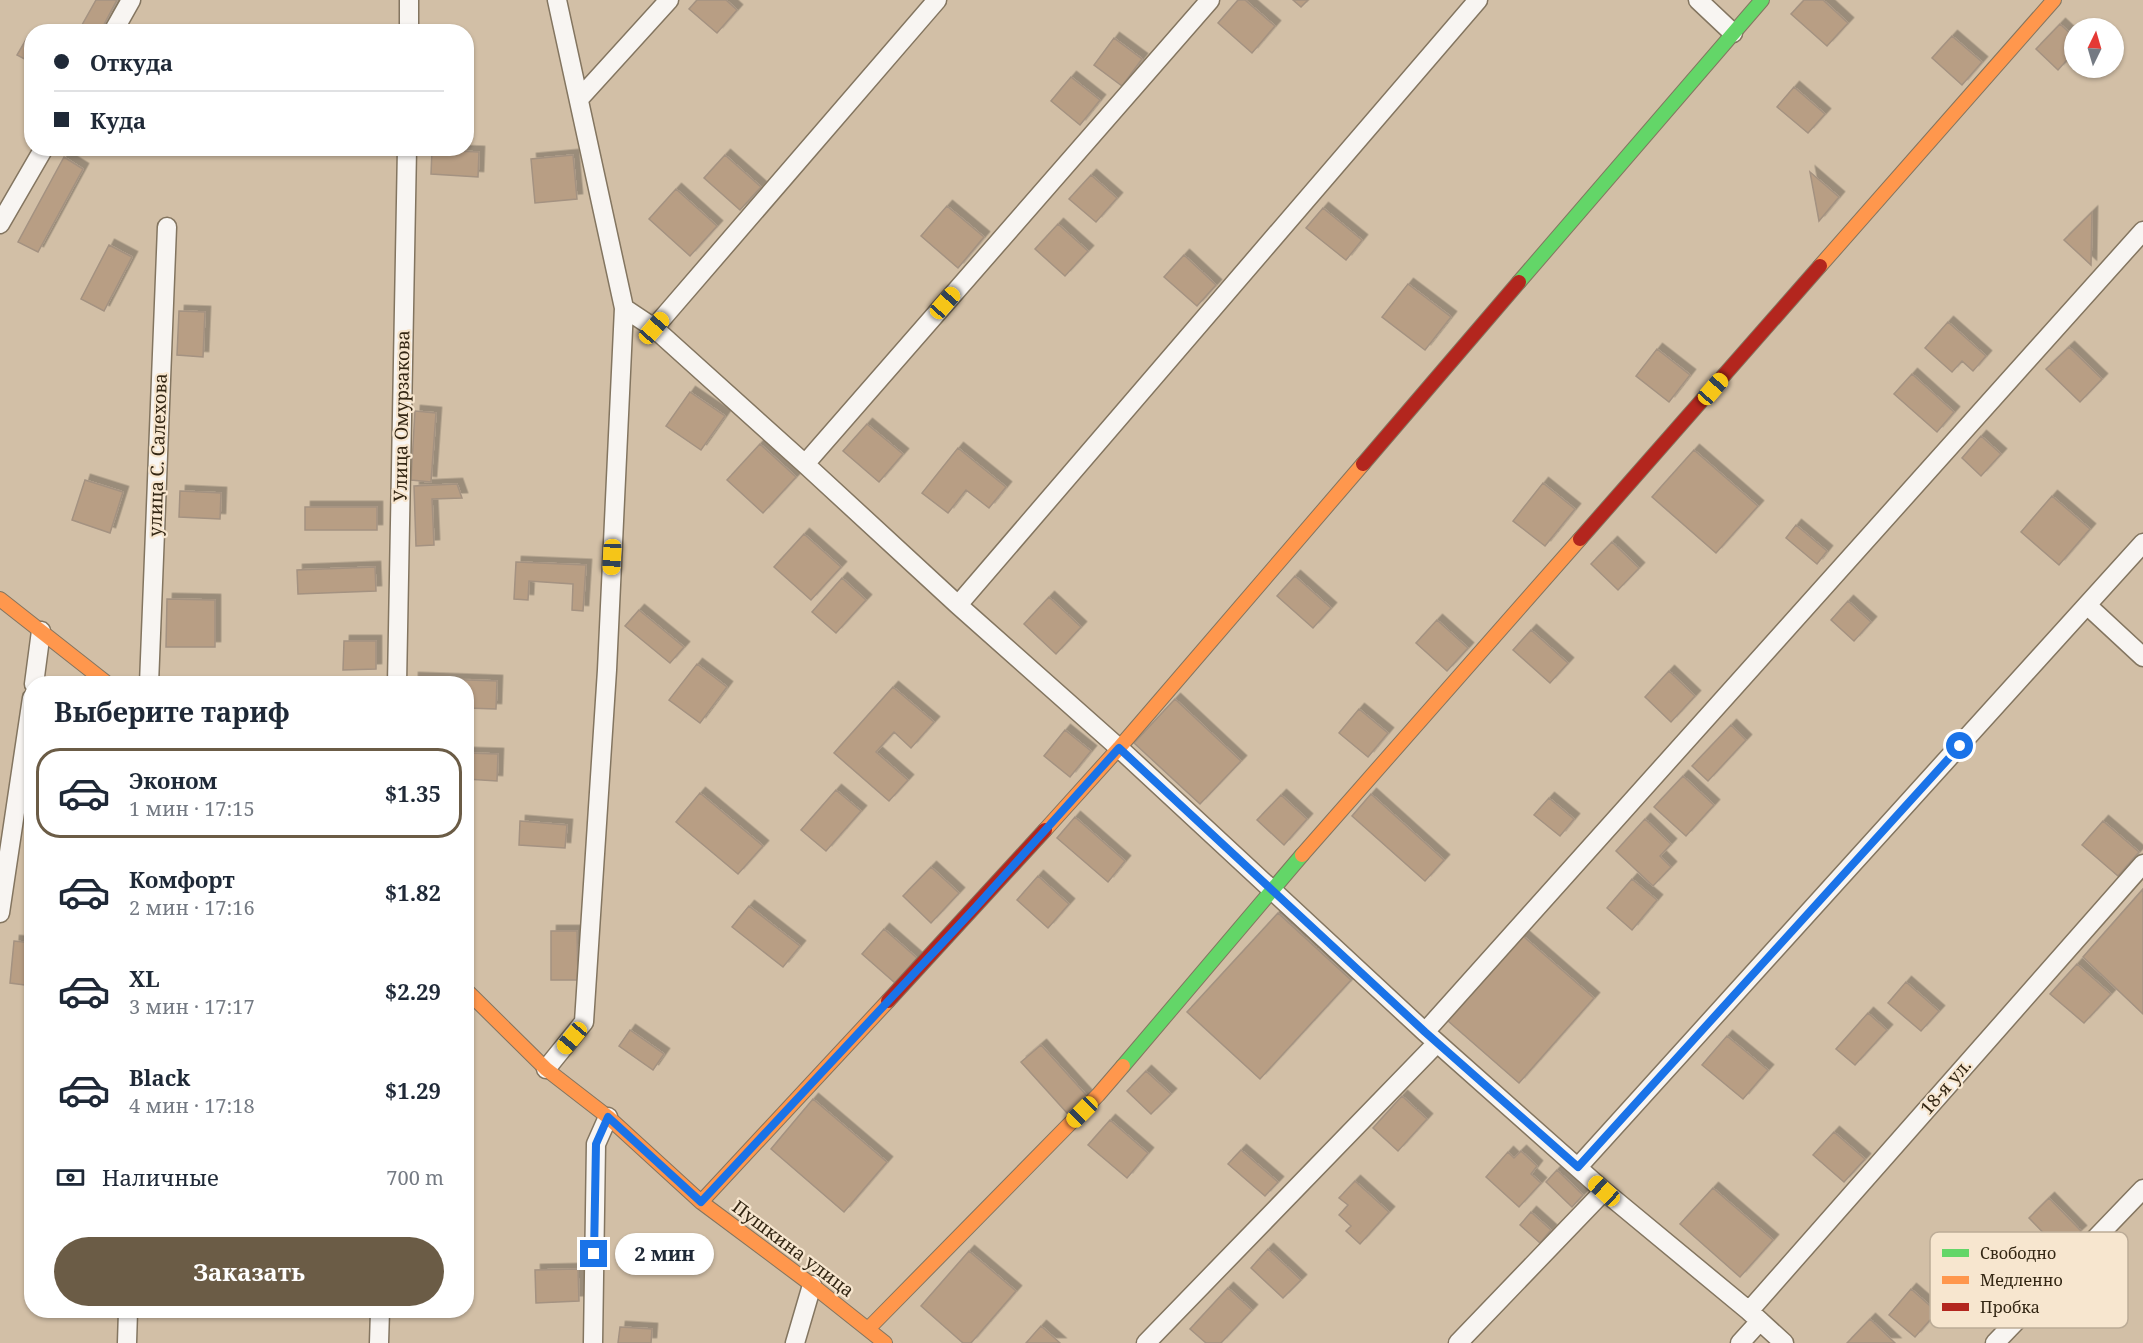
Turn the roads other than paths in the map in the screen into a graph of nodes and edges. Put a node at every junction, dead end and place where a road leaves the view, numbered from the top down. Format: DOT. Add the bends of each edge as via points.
graph roads {
  1 [pos="131,0"];
  2 [pos="409,0"];
  3 [pos="557,0"];
  4 [pos="669,0"];
  5 [pos="937,0"];
  6 [pos="1210,0"];
  7 [pos="1478,0"];
  8 [pos="1698,0"];
  9 [pos="1761,0"];
  10 [pos="2054,0"];
  11 [pos="117,24"];
  12 [pos="409,24"];
  13 [pos="1733,33"];
  14 [pos="579,99"];
  15 [pos="39,156"];
  16 [pos="407,156"];
  17 [pos="0,224"];
  18 [pos="167,227"];
  19 [pos="2143,231"];
  20 [pos="624,308"];
  21 [pos="654,328"];
  22 [pos="805,464"];
  23 [pos="2143,543"];
  24 [pos="0,599"];
  25 [pos="958,605"];
  26 [pos="2088,606"];
  27 [pos="41,631"];
  28 [pos="2143,657"];
  29 [pos="34,676"];
  30 [pos="98,676"];
  31 [pos="150,676"];
  32 [pos="397,676"];
  33 [pos="1119,748"];
  34 [pos="24,752"];
  35 [pos="2143,864"];
  36 [pos="1272,889"];
  37 [pos="0,913"];
  38 [pos="474,998"];
  39 [pos="1431,1038"];
  40 [pos="546,1069"];
  41 [pos="608,1117"];
  42 [pos="1578,1167"];
  43 [pos="2143,1189"];
  44 [pos="1604,1191"];
  45 [pos="701,1202"];
  46 [pos="2102,1232"];
  47 [pos="812,1285"];
  48 [pos="1755,1316"];
  49 [pos="128,1318"];
  50 [pos="380,1318"];
  51 [pos="2009,1328"];
  52 [pos="868,1329"];
  53 [pos="127,1343"];
  54 [pos="379,1343"];
  55 [pos="593,1343"];
  56 [pos="795,1343"];
  57 [pos="885,1343"];
  58 [pos="1146,1343"];
  59 [pos="1458,1343"];
  60 [pos="1740,1343"];
  61 [pos="1784,1343"];
  62 [pos="1995,1343"];
  1 -- 11 [label="street"];
  2 -- 12 [label="street"];
  3 -- 14 [label="street"];
  4 -- 14 [label="street"];
  5 -- 21 [label="street"];
  6 -- 22 [label="street"];
  7 -- 25 [label="street"];
  8 -- 13 [label="street"];
  9 -- 13 [label="main road"];
  10 -- 36 [label="main road"];
  13 -- 33 [label="main road"];
  14 -- 20 [label="street"];
  15 -- 17 [label="street"];
  16 -- 32 [label="street, Улица Омурзакова"];
  18 -- 31 [label="street, улица С. Салехова"];
  19 -- 39 [label="street"];
  20 -- 21 [label="street"];
  20 -- 40 [label="street" via="607,670 584,1022"];
  21 -- 22 [label="street"];
  22 -- 25 [label="street"];
  23 -- 26 [label="street"];
  24 -- 27 [label="main road"];
  25 -- 33 [label="street"];
  26 -- 28 [label="street"];
  26 -- 42 [label="street"];
  27 -- 29 [label="street"];
  27 -- 30 [label="main road"];
  33 -- 36 [label="street"];
  33 -- 45 [label="main road"];
  34 -- 37 [label="street"];
  35 -- 48 [label="street, 18-я ул."];
  36 -- 39 [label="street"];
  36 -- 52 [label="main road" via="1098,1095"];
  38 -- 40 [label="main road, Пушкина улица"];
  39 -- 42 [label="street"];
  39 -- 58 [label="street"];
  40 -- 41 [label="main road, Пушкина улица"];
  41 -- 45 [label="main road, Пушкина улица"];
  41 -- 55 [label="street" via="596,1144"];
  42 -- 44 [label="street"];
  43 -- 46 [label="street"];
  44 -- 48 [label="street"];
  44 -- 59 [label="street"];
  45 -- 47 [label="main road, Пушкина улица"];
  47 -- 52 [label="main road, Пушкина улица"];
  47 -- 56 [label="street"];
  48 -- 60 [label="street, 18-я ул."];
  48 -- 61 [label="street"];
  49 -- 53 [label="street"];
  50 -- 54 [label="street"];
  51 -- 62 [label="street"];
  52 -- 57 [label="main road, Пушкина улица"];
}
